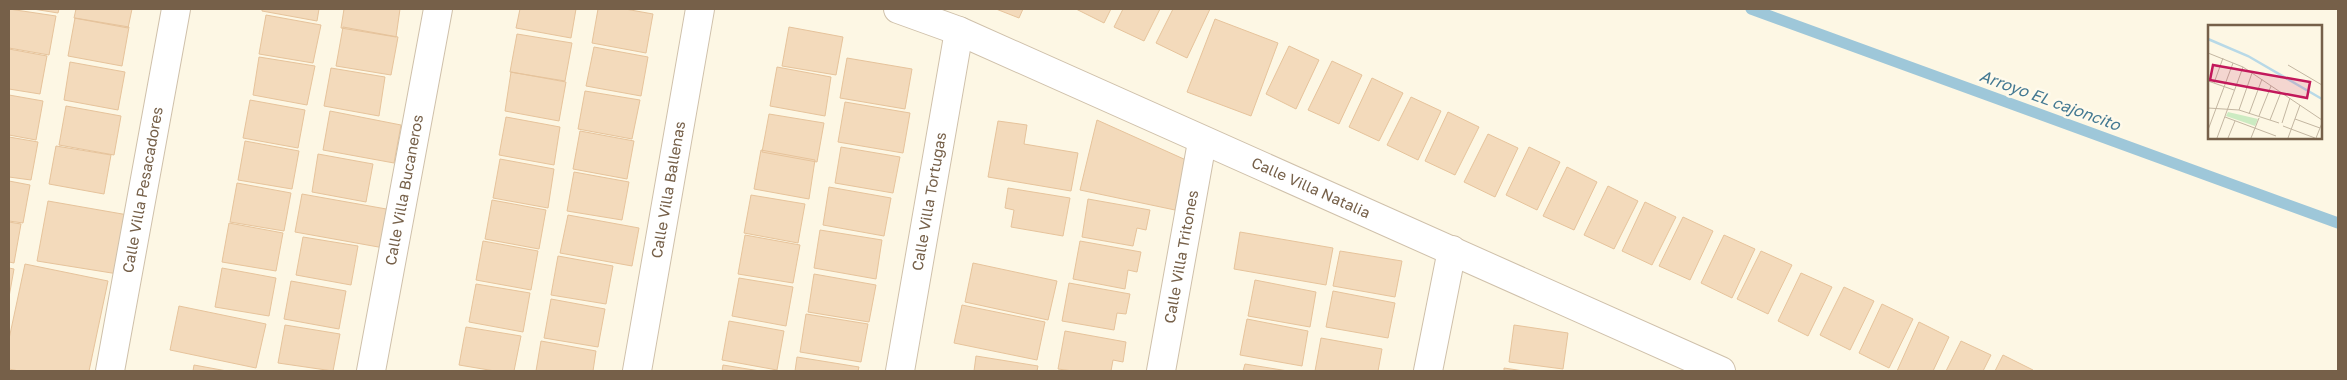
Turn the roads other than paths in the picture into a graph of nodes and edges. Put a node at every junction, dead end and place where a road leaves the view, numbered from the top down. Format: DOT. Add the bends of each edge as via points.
graph roads {
  1 [pos="176,9"];
  2 [pos="438,9"];
  3 [pos="700,9"];
  4 [pos="898,9"];
  5 [pos="959,31"];
  6 [pos="1202,142"];
  7 [pos="1452,250"];
  8 [pos="1694,366"];
  9 [pos="110,371"];
  10 [pos="371,371"];
  11 [pos="637,371"];
  12 [pos="900,371"];
  13 [pos="1161,371"];
  14 [pos="1428,371"];
  15 [pos="1720,371"];
  1 -- 9 [label="street, Calle Villa Pesacadores"];
  2 -- 10 [label="street, Calle Villa Bucaneros"];
  3 -- 11 [label="street, Calle Villa Ballenas"];
  4 -- 5 [label="street, Calle Villa Natalia"];
  5 -- 6 [label="street, Calle Villa Natalia"];
  5 -- 12 [label="street, Calle Villa Tortugas"];
  6 -- 7 [label="street, Calle Villa Natalia"];
  6 -- 13 [label="street, Calle Villa Tritones"];
  7 -- 8 [label="street, Calle Villa Natalia"];
  7 -- 14 [label="street"];
  8 -- 15 [label="street, Calle Villa Natalia"];
}
